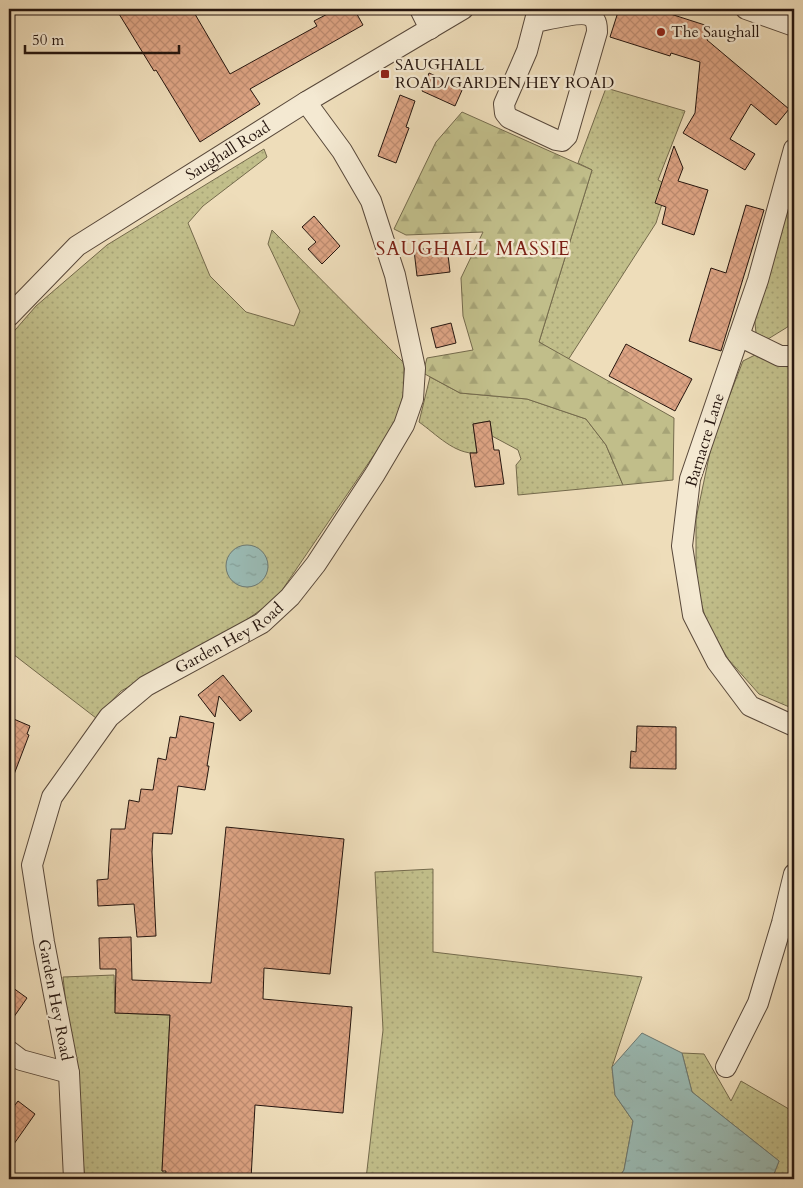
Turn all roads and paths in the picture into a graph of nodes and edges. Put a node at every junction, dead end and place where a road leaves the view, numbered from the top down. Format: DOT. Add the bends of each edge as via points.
graph roads {
  1 [pos="420,9"];
  2 [pos="464,9"];
  3 [pos="746,9"];
  4 [pos="536,15"];
  5 [pos="794,26"];
  6 [pos="430,29"];
  7 [pos="306,102"];
  8 [pos="794,149"];
  9 [pos="9,316"];
  10 [pos="739,336"];
  11 [pos="794,356"];
  12 [pos="794,726"];
  13 [pos="794,874"];
  14 [pos="9,1051"];
  15 [pos="726,1067"];
  16 [pos="69,1073"];
  17 [pos="74,1179"];
  1 -- 6 [label="street"];
  2 -- 6 [label="street, Saughall Road"];
  3 -- 5 [label="street"];
  4 -- 4 [label="street" via="527,50 504,104 505,113 509,118 562,141 567,136 597,32 596,24 583,14"];
  6 -- 7 [label="street, Saughall Road"];
  7 -- 9 [label="street, Saughall Road" via="77,246"];
  7 -- 16 [label="street, Garden Hey Road" via="342,150 371,201 395,275 415,368 413,399 404,425 375,474 316,564 290,597 262,623 146,686 109,718 52,797 32,865"];
  8 -- 10 [label="street, Barnacre Lane"];
  10 -- 11 [label="street" via="780,356"];
  10 -- 12 [label="street, Barnacre Lane" via="690,478 682,546 693,615 718,662 750,706"];
  13 -- 15 [label="street" via="758,1003"];
  14 -- 16 [label="street" via="21,1060"];
  16 -- 17 [label="street, Garden Hey Road"];
}
